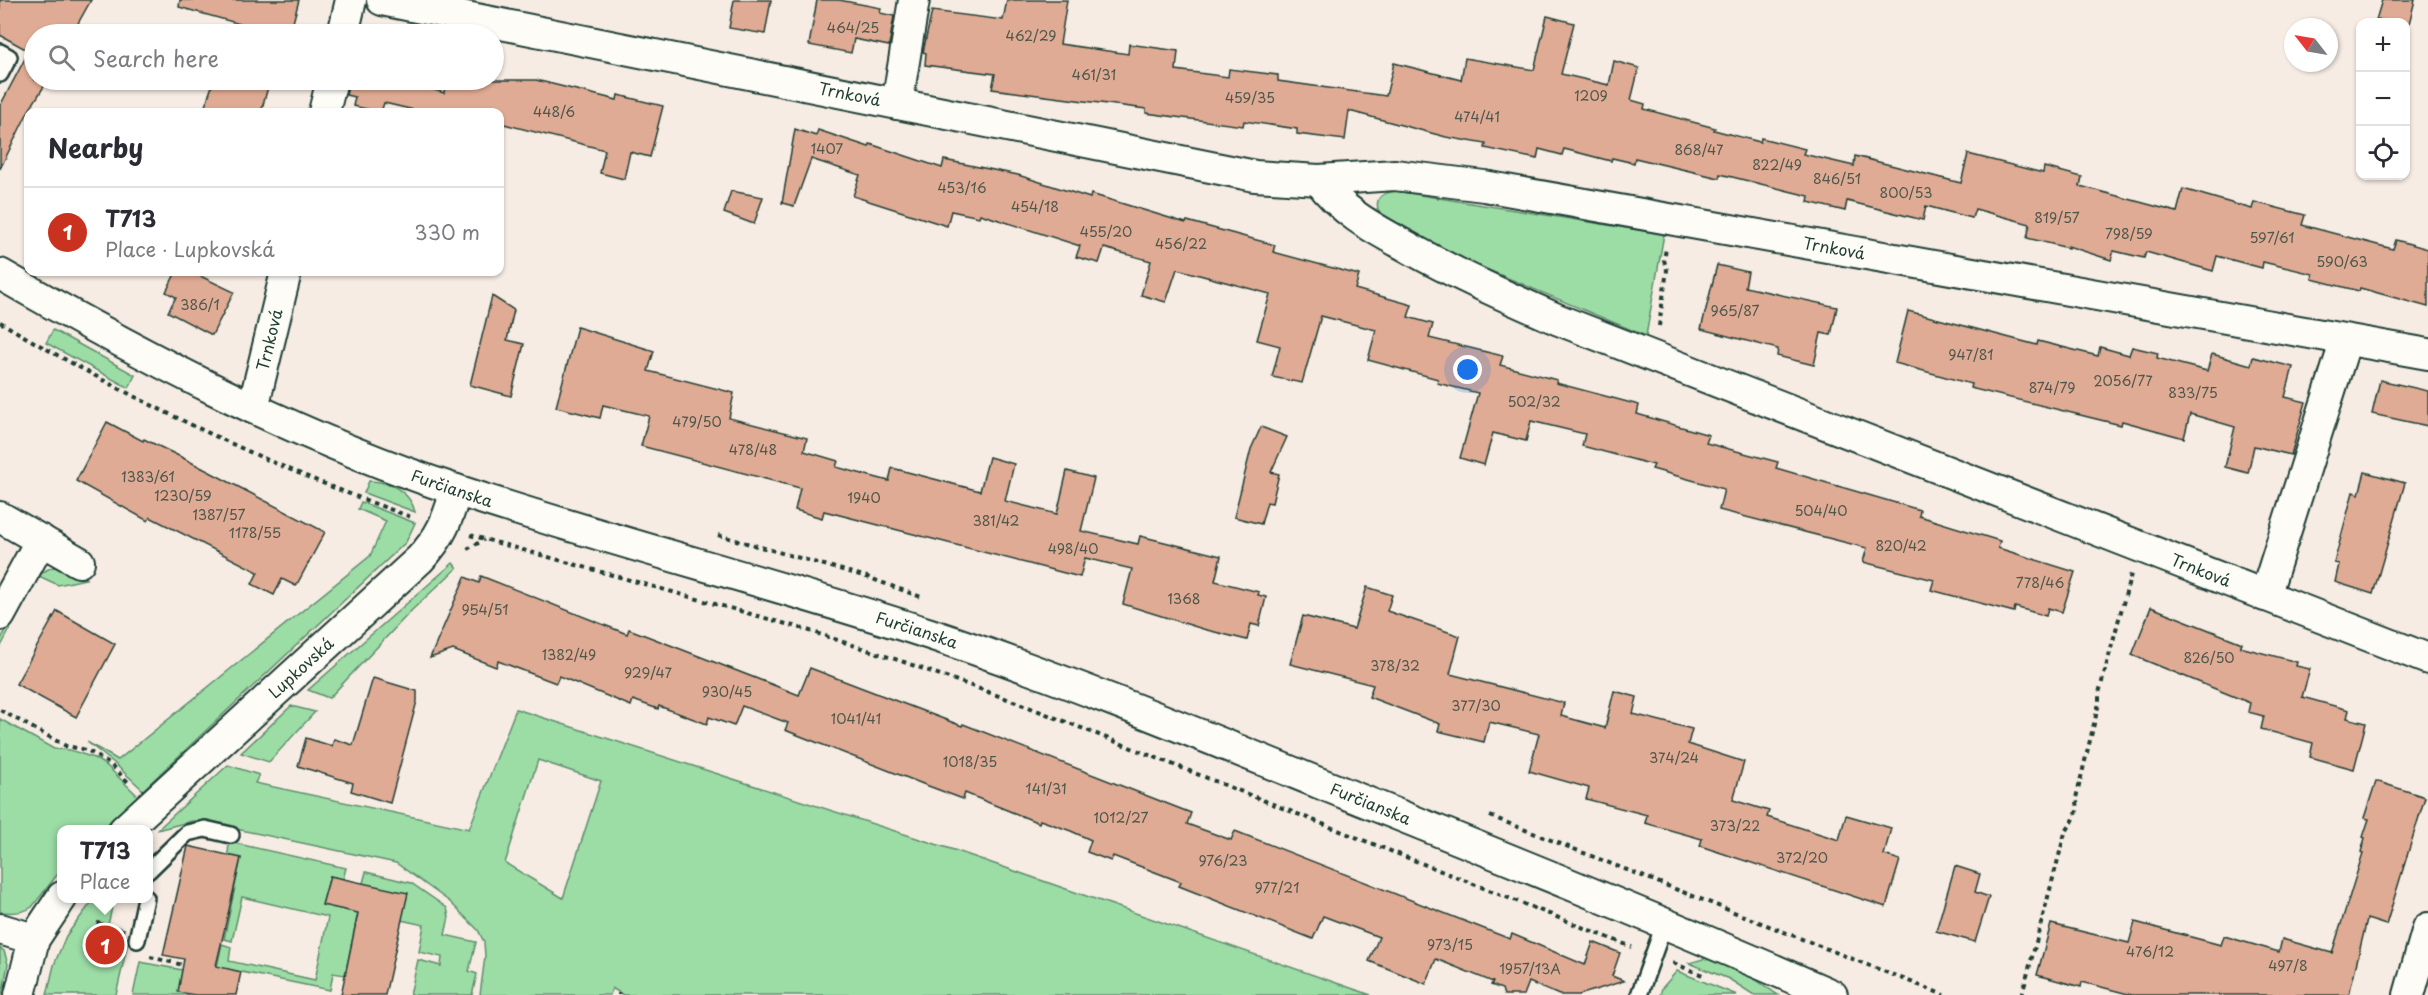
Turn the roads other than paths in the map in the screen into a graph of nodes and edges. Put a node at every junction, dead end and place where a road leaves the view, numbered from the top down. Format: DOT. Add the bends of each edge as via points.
graph roads {
  1 [pos="351,0"];
  2 [pos="382,0"];
  3 [pos="914,0"];
  4 [pos="345,24"];
  5 [pos="501,24"];
  6 [pos="504,25"];
  7 [pos="0,52"];
  8 [pos="0,74"];
  9 [pos="330,90"];
  10 [pos="897,104"];
  11 [pos="325,108"];
  12 [pos="1319,180"];
  13 [pos="0,274"];
  14 [pos="285,276"];
  15 [pos="2346,340"];
  16 [pos="2428,354"];
  17 [pos="254,408"];
  18 [pos="456,490"];
  19 [pos="0,517"];
  20 [pos="40,540"];
  21 [pos="79,562"];
  22 [pos="2265,596"];
  23 [pos="0,615"];
  24 [pos="2428,659"];
  25 [pos="129,825"];
  26 [pos="231,835"];
  27 [pos="153,866"];
  28 [pos="58,903"];
  29 [pos="145,903"];
  30 [pos="1665,922"];
  31 [pos="2428,928"];
  32 [pos="0,929"];
  33 [pos="34,939"];
  34 [pos="137,940"];
  35 [pos="20,995"];
  36 [pos="1639,995"];
  37 [pos="1832,995"];
  38 [pos="2409,995"];
  1 -- 4 [label="street"];
  2 -- 5 [label="street, Trnková"];
  3 -- 10 [label="street"];
  6 -- 10 [label="street, Trnková"];
  7 -- 8 [label="lane" via="9,57"];
  9 -- 11 [label="street"];
  10 -- 12 [label="street, Trnková" via="1255,176"];
  12 -- 15 [label="street, Trnková" via="1395,175 1484,186"];
  12 -- 22 [label="street, Trnková" via="1331,198 1368,225 1446,269 1559,320"];
  13 -- 17 [label="street, Furčianska"];
  14 -- 17 [label="street, Trnková"];
  15 -- 16 [label="street, Trnková"];
  15 -- 22 [label="street"];
  17 -- 18 [label="street, Furčianska"];
  18 -- 25 [label="street, Lupkovská" via="444,528 420,559"];
  18 -- 30 [label="street, Furčianska" via="1020,665"];
  19 -- 20 [label="street"];
  20 -- 21 [label="street"];
  20 -- 23 [label="street"];
  22 -- 24 [label="street, Trnková"];
  26 -- 27 [label="lane" via="205,829 187,833"];
  28 -- 33 [label="street"];
  29 -- 34 [label="lane"];
  30 -- 36 [label="lane"];
  30 -- 37 [label="street, Furčianska"];
  31 -- 38 [label="street"];
  32 -- 33 [label="street"];
  33 -- 35 [label="street"];
}
